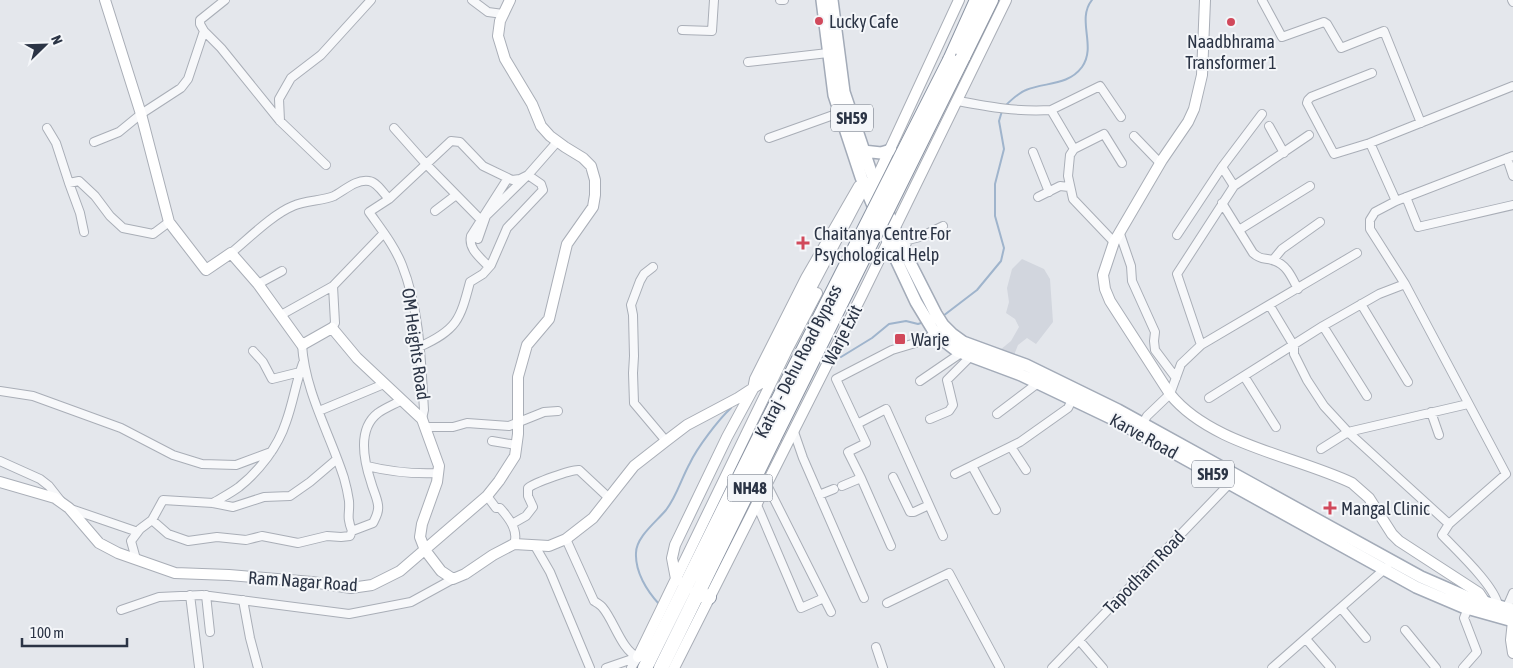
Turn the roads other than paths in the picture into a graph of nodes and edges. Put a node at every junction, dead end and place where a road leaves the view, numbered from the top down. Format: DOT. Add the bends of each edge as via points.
graph roads {
  1 [pos="105,0"];
  2 [pos="371,0"];
  3 [pos="472,0"];
  4 [pos="510,0"];
  5 [pos="714,0"];
  6 [pos="780,0"];
  7 [pos="784,0"];
  8 [pos="822,0"];
  9 [pos="832,0"];
  10 [pos="959,0"];
  11 [pos="977,0"];
  12 [pos="991,0"];
  13 [pos="1006,0"];
  14 [pos="1205,0"];
  15 [pos="1262,0"];
  16 [pos="222,1"];
  17 [pos="503,14"];
  18 [pos="682,30"];
  19 [pos="204,31"];
  20 [pos="828,53"];
  21 [pos="956,59"];
  22 [pos="748,62"];
  23 [pos="1372,73"];
  24 [pos="1513,86"];
  25 [pos="958,101"];
  26 [pos="1051,110"];
  27 [pos="839,113"];
  28 [pos="141,114"];
  29 [pos="1262,114"];
  30 [pos="1121,117"];
  31 [pos="280,121"];
  32 [pos="1421,123"];
  33 [pos="1269,126"];
  34 [pos="47,128"];
  35 [pos="394,128"];
  36 [pos="1309,135"];
  37 [pos="1134,136"];
  38 [pos="769,138"];
  39 [pos="94,142"];
  40 [pos="557,142"];
  41 [pos="1370,143"];
  42 [pos="1074,149"];
  43 [pos="891,150"];
  44 [pos="863,151"];
  45 [pos="1033,152"];
  46 [pos="1284,153"];
  47 [pos="1510,157"];
  48 [pos="1122,163"];
  49 [pos="1160,163"];
  50 [pos="426,164"];
  51 [pos="326,165"];
  52 [pos="1222,167"];
  53 [pos="528,176"];
  54 [pos="1513,176"];
  55 [pos="508,178"];
  56 [pos="869,182"];
  57 [pos="70,183"];
  58 [pos="1234,186"];
  59 [pos="1310,186"];
  60 [pos="1069,187"];
  61 [pos="1049,192"];
  62 [pos="456,195"];
  63 [pos="1038,197"];
  64 [pos="1406,197"];
  65 [pos="389,199"];
  66 [pos="1396,201"];
  67 [pos="1222,203"];
  68 [pos="1513,205"];
  69 [pos="435,211"];
  70 [pos="481,220"];
  71 [pos="170,222"];
  72 [pos="1320,222"];
  73 [pos="943,226"];
  74 [pos="894,230"];
  75 [pos="1239,230"];
  76 [pos="84,232"];
  77 [pos="384,233"];
  78 [pos="1177,235"];
  79 [pos="1117,238"];
  80 [pos="478,239"];
  81 [pos="888,242"];
  82 [pos="900,251"];
  83 [pos="231,253"];
  84 [pos="1357,253"];
  85 [pos="1273,260"];
  86 [pos="489,267"];
  87 [pos="653,267"];
  88 [pos="282,271"];
  89 [pos="258,284"];
  90 [pos="1405,284"];
  91 [pos="333,286"];
  92 [pos="1298,289"];
  93 [pos="1360,304"];
  94 [pos="1270,306"];
  95 [pos="281,315"];
  96 [pos="1323,326"];
  97 [pos="332,328"];
  98 [pos="940,329"];
  99 [pos="302,345"];
  100 [pos="1201,345"];
  101 [pos="1294,346"];
  102 [pos="419,347"];
  103 [pos="253,350"];
  104 [pos="966,355"];
  105 [pos="304,363"];
  106 [pos="300,372"];
  107 [pos="1244,376"];
  108 [pos="1176,378"];
  109 [pos="920,381"];
  110 [pos="1408,382"];
  111 [pos="1038,383"];
  112 [pos="384,384"];
  113 [pos="753,389"];
  114 [pos="0,391"];
  115 [pos="1074,394"];
  116 [pos="1170,394"];
  117 [pos="1367,396"];
  118 [pos="1209,398"];
  119 [pos="402,400"];
  120 [pos="1468,404"];
  121 [pos="319,411"];
  122 [pos="558,411"];
  123 [pos="1431,412"];
  124 [pos="997,414"];
  125 [pos="930,419"];
  126 [pos="518,421"];
  127 [pos="424,423"];
  128 [pos="857,424"];
  129 [pos="1276,427"];
  130 [pos="1140,428"];
  131 [pos="794,432"];
  132 [pos="1348,432"];
  133 [pos="1439,435"];
  134 [pos="666,440"];
  135 [pos="492,441"];
  136 [pos="516,444"];
  137 [pos="1011,447"];
  138 [pos="1321,449"];
  139 [pos="271,452"];
  140 [pos="337,459"];
  141 [pos="0,461"];
  142 [pos="367,466"];
  143 [pos="972,466"];
  144 [pos="1026,470"];
  145 [pos="438,473"];
  146 [pos="955,474"];
  147 [pos="861,478"];
  148 [pos="893,478"];
  149 [pos="1233,479"];
  150 [pos="0,482"];
  151 [pos="767,485"];
  152 [pos="819,495"];
  153 [pos="487,496"];
  154 [pos="609,498"];
  155 [pos="213,503"];
  156 [pos="66,505"];
  157 [pos="757,505"];
  158 [pos="929,505"];
  159 [pos="996,510"];
  160 [pos="152,520"];
  161 [pos="512,524"];
  162 [pos="1449,524"];
  163 [pos="352,531"];
  164 [pos="138,532"];
  165 [pos="943,536"];
  166 [pos="566,539"];
  167 [pos="514,544"];
  168 [pos="535,546"];
  169 [pos="891,546"];
  170 [pos="425,550"];
  171 [pos="136,559"];
  172 [pos="1388,566"];
  173 [pos="453,579"];
  174 [pos="692,589"];
  175 [pos="1513,594"];
  176 [pos="190,595"];
  177 [pos="206,595"];
  178 [pos="824,598"];
  179 [pos="864,598"];
  180 [pos="243,600"];
  181 [pos="887,602"];
  182 [pos="676,607"];
  183 [pos="1341,608"];
  184 [pos="1468,608"];
  185 [pos="1497,609"];
  186 [pos="121,610"];
  187 [pos="832,612"];
  188 [pos="1513,621"];
  189 [pos="1405,630"];
  190 [pos="210,632"];
  191 [pos="1366,638"];
  192 [pos="1306,639"];
  193 [pos="1079,640"];
  194 [pos="876,647"];
  195 [pos="1513,653"];
  196 [pos="645,661"];
  197 [pos="199,667"];
  198 [pos="258,668"];
  199 [pos="590,668"];
  200 [pos="606,668"];
  201 [pos="631,668"];
  202 [pos="661,668"];
  203 [pos="674,668"];
  204 [pos="882,668"];
  205 [pos="1000,668"];
  206 [pos="1052,668"];
  207 [pos="1103,668"];
  208 [pos="1272,668"];
  209 [pos="1331,668"];
  210 [pos="1436,668"];
  211 [pos="1464,668"];
  1 -- 28 [label="street"];
  2 -- 31 [label="street" via="321,55 290,78 279,99"];
  3 -- 17 [label="street" via="488,12"];
  4 -- 17 [label="street, Ram Nagar Road"];
  5 -- 18 [label="street" via="712,31"];
  6 -- 7 [label="street"];
  8 -- 20 [label="main road, SH59"];
  9 -- 44 [label="main road, SH59" via="844,92"];
  10 -- 43 [label="street, Warje Exit"];
  11 -- 21 [label="highway, Katraj - Dehu Road Bypass / NH48"];
  12 -- 21 [label="highway, Katraj - Dehu Road Bypass / NH48"];
  13 -- 25 [label="street, Warje Exit"];
  14 -- 49 [label="street" via="1199,93 1188,122"];
  15 -- 32 [label="street" via="1282,37 1324,22 1341,48 1384,31"];
  16 -- 19 [label="street" via="200,20"];
  17 -- 40 [label="street, Ram Nagar Road" via="498,36 505,59 541,126"];
  19 -- 28 [label="street" via="188,79 181,88"];
  19 -- 31 [label="street" via="222,48"];
  20 -- 22 [label="street"];
  20 -- 27 [label="main road, SH59"];
  21 -- 174 [label="highway, Katraj - Dehu Road Bypass / NH48, bridge"];
  23 -- 41 [label="street" via="1308,100 1334,154"];
  24 -- 32 [label="street"];
  25 -- 26 [label="street" via="1006,110"];
  25 -- 74 [label="street, Warje Exit"];
  26 -- 30 [label="street" via="1100,86"];
  26 -- 42 [label="street"];
  27 -- 38 [label="street"];
  27 -- 56 [label="main road, SH59"];
  28 -- 39 [label="street" via="119,132"];
  28 -- 71 [label="street"];
  29 -- 52 [label="street"];
  31 -- 51 [label="street"];
  32 -- 41 [label="street"];
  33 -- 46 [label="street"];
  34 -- 57 [label="street" via="56,143"];
  35 -- 50 [label="street"];
  36 -- 46 [label="street"];
  37 -- 49 [label="street"];
  40 -- 53 [label="street"];
  40 -- 126 [label="street, Ram Nagar Road" via="591,166 595,195 593,207 567,244 549,319 528,345 518,377"];
  41 -- 66 [label="street"];
  42 -- 48 [label="street" via="1104,134"];
  42 -- 60 [label="street" via="1070,155"];
  43 -- 44 [label="main road" via="881,153"];
  43 -- 56 [label="street, Warje Exit"];
  44 -- 56 [label="main road, SH59"];
  45 -- 61 [label="street"];
  46 -- 58 [label="street"];
  47 -- 54 [label="street"];
  47 -- 64 [label="street"];
  49 -- 79 [label="street"];
  50 -- 55 [label="street, OM Heights Road" via="455,141 460,142 483,166"];
  50 -- 62 [label="street"];
  50 -- 65 [label="street, OM Heights Road"];
  52 -- 58 [label="street"];
  52 -- 78 [label="street"];
  53 -- 55 [label="street"];
  53 -- 80 [label="street" via="486,216"];
  53 -- 86 [label="street" via="541,184 542,190 506,228"];
  55 -- 70 [label="street"];
  56 -- 74 [label="main road, SH59"];
  56 -- 81 [label="main road, SH59"];
  56 -- 113 [label="street" via="761,383"];
  56 -- 174 [label="street, Warje Exit" via="787,350"];
  57 -- 71 [label="street" via="79,182 123,228 153,234"];
  57 -- 76 [label="street"];
  58 -- 67 [label="street"];
  59 -- 75 [label="street"];
  60 -- 61 [label="street" via="1060,186"];
  60 -- 79 [label="street" via="1073,199"];
  61 -- 63 [label="street"];
  62 -- 69 [label="street"];
  62 -- 70 [label="street"];
  64 -- 66 [label="street"];
  64 -- 68 [label="street" via="1418,227"];
  65 -- 77 [label="street, OM Heights Road" via="369,212"];
  65 -- 83 [label="street" via="375,184 361,182 333,197 292,206"];
  66 -- 90 [label="street" via="1375,212 1370,220 1370,229"];
  67 -- 75 [label="street"];
  67 -- 100 [label="street" via="1177,274"];
  70 -- 86 [label="street" via="469,243"];
  71 -- 83 [label="street" via="206,270"];
  72 -- 85 [label="street" via="1282,249"];
  73 -- 82 [label="street" via="908,240"];
  74 -- 81 [label="street, Warje Exit"];
  74 -- 82 [label="main road, SH59"];
  75 -- 85 [label="street" via="1252,253 1259,259"];
  77 -- 91 [label="street"];
  77 -- 102 [label="street, OM Heights Road" via="402,264"];
  79 -- 108 [label="street" via="1155,332 1155,350"];
  79 -- 116 [label="street" via="1103,275 1105,289"];
  81 -- 82 [label="main road, SH59"];
  81 -- 131 [label="street, Warje Exit"];
  82 -- 98 [label="main road, Karve Road / SH59"];
  83 -- 89 [label="street"];
  84 -- 92 [label="street"];
  85 -- 92 [label="street" via="1286,268"];
  86 -- 102 [label="street" via="470,282 457,322 438,339"];
  87 -- 134 [label="street" via="640,281 632,305 634,403"];
  88 -- 89 [label="street"];
  89 -- 95 [label="street"];
  90 -- 93 [label="street"];
  90 -- 120 [label="street"];
  91 -- 95 [label="street"];
  91 -- 97 [label="street" via="335,323"];
  92 -- 94 [label="street"];
  93 -- 96 [label="street"];
  93 -- 110 [label="street"];
  94 -- 100 [label="street"];
  94 -- 101 [label="street"];
  95 -- 99 [label="street"];
  96 -- 101 [label="street"];
  96 -- 117 [label="street"];
  97 -- 99 [label="street"];
  97 -- 112 [label="street"];
  98 -- 104 [label="main road, Karve Road / SH59" via="944,341"];
  98 -- 115 [label="main road, Karve Road / SH59" via="963,342 1026,365"];
  98 -- 128 [label="street" via="922,341 892,350 836,379"];
  99 -- 105 [label="street"];
  100 -- 108 [label="street" via="1181,364"];
  101 -- 107 [label="street"];
  101 -- 132 [label="street" via="1294,354 1307,380 1324,406"];
  102 -- 127 [label="street, OM Heights Road"];
  103 -- 106 [label="street" via="272,379"];
  104 -- 109 [label="street"];
  104 -- 111 [label="main road, Karve Road / SH59"];
  104 -- 125 [label="street" via="947,380 953,405 949,411"];
  105 -- 106 [label="street"];
  105 -- 121 [label="street"];
  106 -- 139 [label="street" via="286,422"];
  107 -- 118 [label="street"];
  107 -- 129 [label="street"];
  108 -- 116 [label="street"];
  111 -- 115 [label="main road, Karve Road / SH59"];
  111 -- 124 [label="street"];
  112 -- 119 [label="street"];
  112 -- 121 [label="street"];
  113 -- 134 [label="street"];
  113 -- 174 [label="street" via="675,545 672,558"];
  114 -- 139 [label="street" via="33,396 121,428 172,456 202,464 236,465"];
  115 -- 130 [label="main road, Karve Road / SH59"];
  115 -- 137 [label="street" via="1068,408"];
  116 -- 130 [label="street" via="1147,416"];
  116 -- 185 [label="street" via="1192,417 1222,434 1352,483 1369,498 1399,541 1479,593"];
  119 -- 127 [label="street"];
  119 -- 142 [label="street" via="378,413 371,422 365,435"];
  120 -- 123 [label="street"];
  120 -- 162 [label="street" via="1506,474"];
  121 -- 140 [label="street"];
  122 -- 126 [label="street"];
  123 -- 132 [label="street"];
  123 -- 133 [label="street"];
  126 -- 127 [label="street" via="509,426 467,423 453,427"];
  126 -- 136 [label="street, Ram Nagar Road"];
  127 -- 145 [label="street" via="438,462"];
  128 -- 147 [label="street" via="866,443 848,452"];
  128 -- 158 [label="street" via="886,409"];
  130 -- 149 [label="main road, Karve Road / SH59"];
  131 -- 151 [label="street, Warje Exit"];
  131 -- 152 [label="street"];
  132 -- 138 [label="street"];
  132 -- 162 [label="street"];
  134 -- 154 [label="street" via="634,466"];
  135 -- 136 [label="street"];
  136 -- 153 [label="street, Ram Nagar Road" via="515,456"];
  137 -- 143 [label="street"];
  137 -- 144 [label="street"];
  139 -- 155 [label="street" via="239,487"];
  140 -- 155 [label="street" via="290,496 264,498 233,508"];
  140 -- 163 [label="street" via="349,502 347,518"];
  141 -- 156 [label="street" via="40,479"];
  142 -- 145 [label="street" via="415,474"];
  142 -- 163 [label="street" via="378,514 373,523"];
  143 -- 146 [label="street"];
  143 -- 159 [label="street"];
  145 -- 170 [label="street" via="422,524 420,537"];
  147 -- 152 [label="street"];
  147 -- 169 [label="street"];
  148 -- 158 [label="street" via="910,512"];
  149 -- 172 [label="main road, Karve Road / SH59"];
  149 -- 193 [label="street, Tapodham Road"];
  150 -- 156 [label="street, Ram Nagar Road" via="55,498"];
  151 -- 157 [label="street, Warje Exit"];
  151 -- 178 [label="street"];
  152 -- 179 [label="street"];
  153 -- 161 [label="street"];
  153 -- 170 [label="street, Ram Nagar Road"];
  154 -- 161 [label="street" via="576,469 528,488 533,507 526,516"];
  154 -- 166 [label="street" via="593,518"];
  155 -- 160 [label="street" via="163,500"];
  156 -- 164 [label="street"];
  156 -- 171 [label="street, Ram Nagar Road" via="99,543"];
  157 -- 174 [label="street, Warje Exit"];
  157 -- 178 [label="street" via="801,608"];
  158 -- 165 [label="street"];
  160 -- 163 [label="street" via="168,534 188,541 217,537 246,540 262,536 298,543 327,536 350,536"];
  160 -- 164 [label="street"];
  161 -- 167 [label="street" via="516,538"];
  162 -- 185 [label="street" via="1442,535 1496,596"];
  164 -- 171 [label="street" via="132,541"];
  166 -- 168 [label="street" via="550,546"];
  166 -- 196 [label="street" via="594,601 603,607 634,656"];
  167 -- 168 [label="street"];
  167 -- 173 [label="street"];
  168 -- 199 [label="street" via="550,572"];
  170 -- 171 [label="street, Ram Nagar Road" via="387,579 351,588 312,582 175,573"];
  170 -- 173 [label="street" via="441,571"];
  172 -- 183 [label="street"];
  172 -- 184 [label="main road, Karve Road / SH59" via="1416,586"];
  172 -- 185 [label="main road, Karve Road / SH59"];
  173 -- 180 [label="street" via="411,602 350,614"];
  174 -- 182 [label="highway, Katraj - Dehu Road Bypass / NH48"];
  174 -- 203 [label="street, Warje Exit" via="686,644"];
  175 -- 185 [label="street"];
  176 -- 177 [label="street"];
  176 -- 186 [label="street" via="159,597"];
  176 -- 197 [label="street"];
  177 -- 180 [label="street"];
  177 -- 190 [label="street"];
  178 -- 187 [label="street"];
  180 -- 198 [label="street"];
  181 -- 205 [label="street" via="949,573"];
  182 -- 196 [label="highway, Katraj - Dehu Road Bypass / NH48"];
  182 -- 196 [label="street" via="655,621"];
  182 -- 202 [label="highway, Katraj - Dehu Road Bypass / NH48" via="668,654"];
  183 -- 191 [label="street"];
  183 -- 192 [label="street"];
  184 -- 185 [label="main road, Karve Road / SH59"];
  184 -- 211 [label="street" via="1464,618 1477,652"];
  185 -- 188 [label="main road, Karve Road"];
  188 -- 195 [label="street"];
  189 -- 210 [label="street"];
  192 -- 208 [label="street"];
  192 -- 209 [label="street"];
  193 -- 206 [label="street, Tapodham Road"];
  193 -- 207 [label="street"];
  194 -- 204 [label="street"];
  196 -- 200 [label="street"];
  196 -- 201 [label="street"];
}
